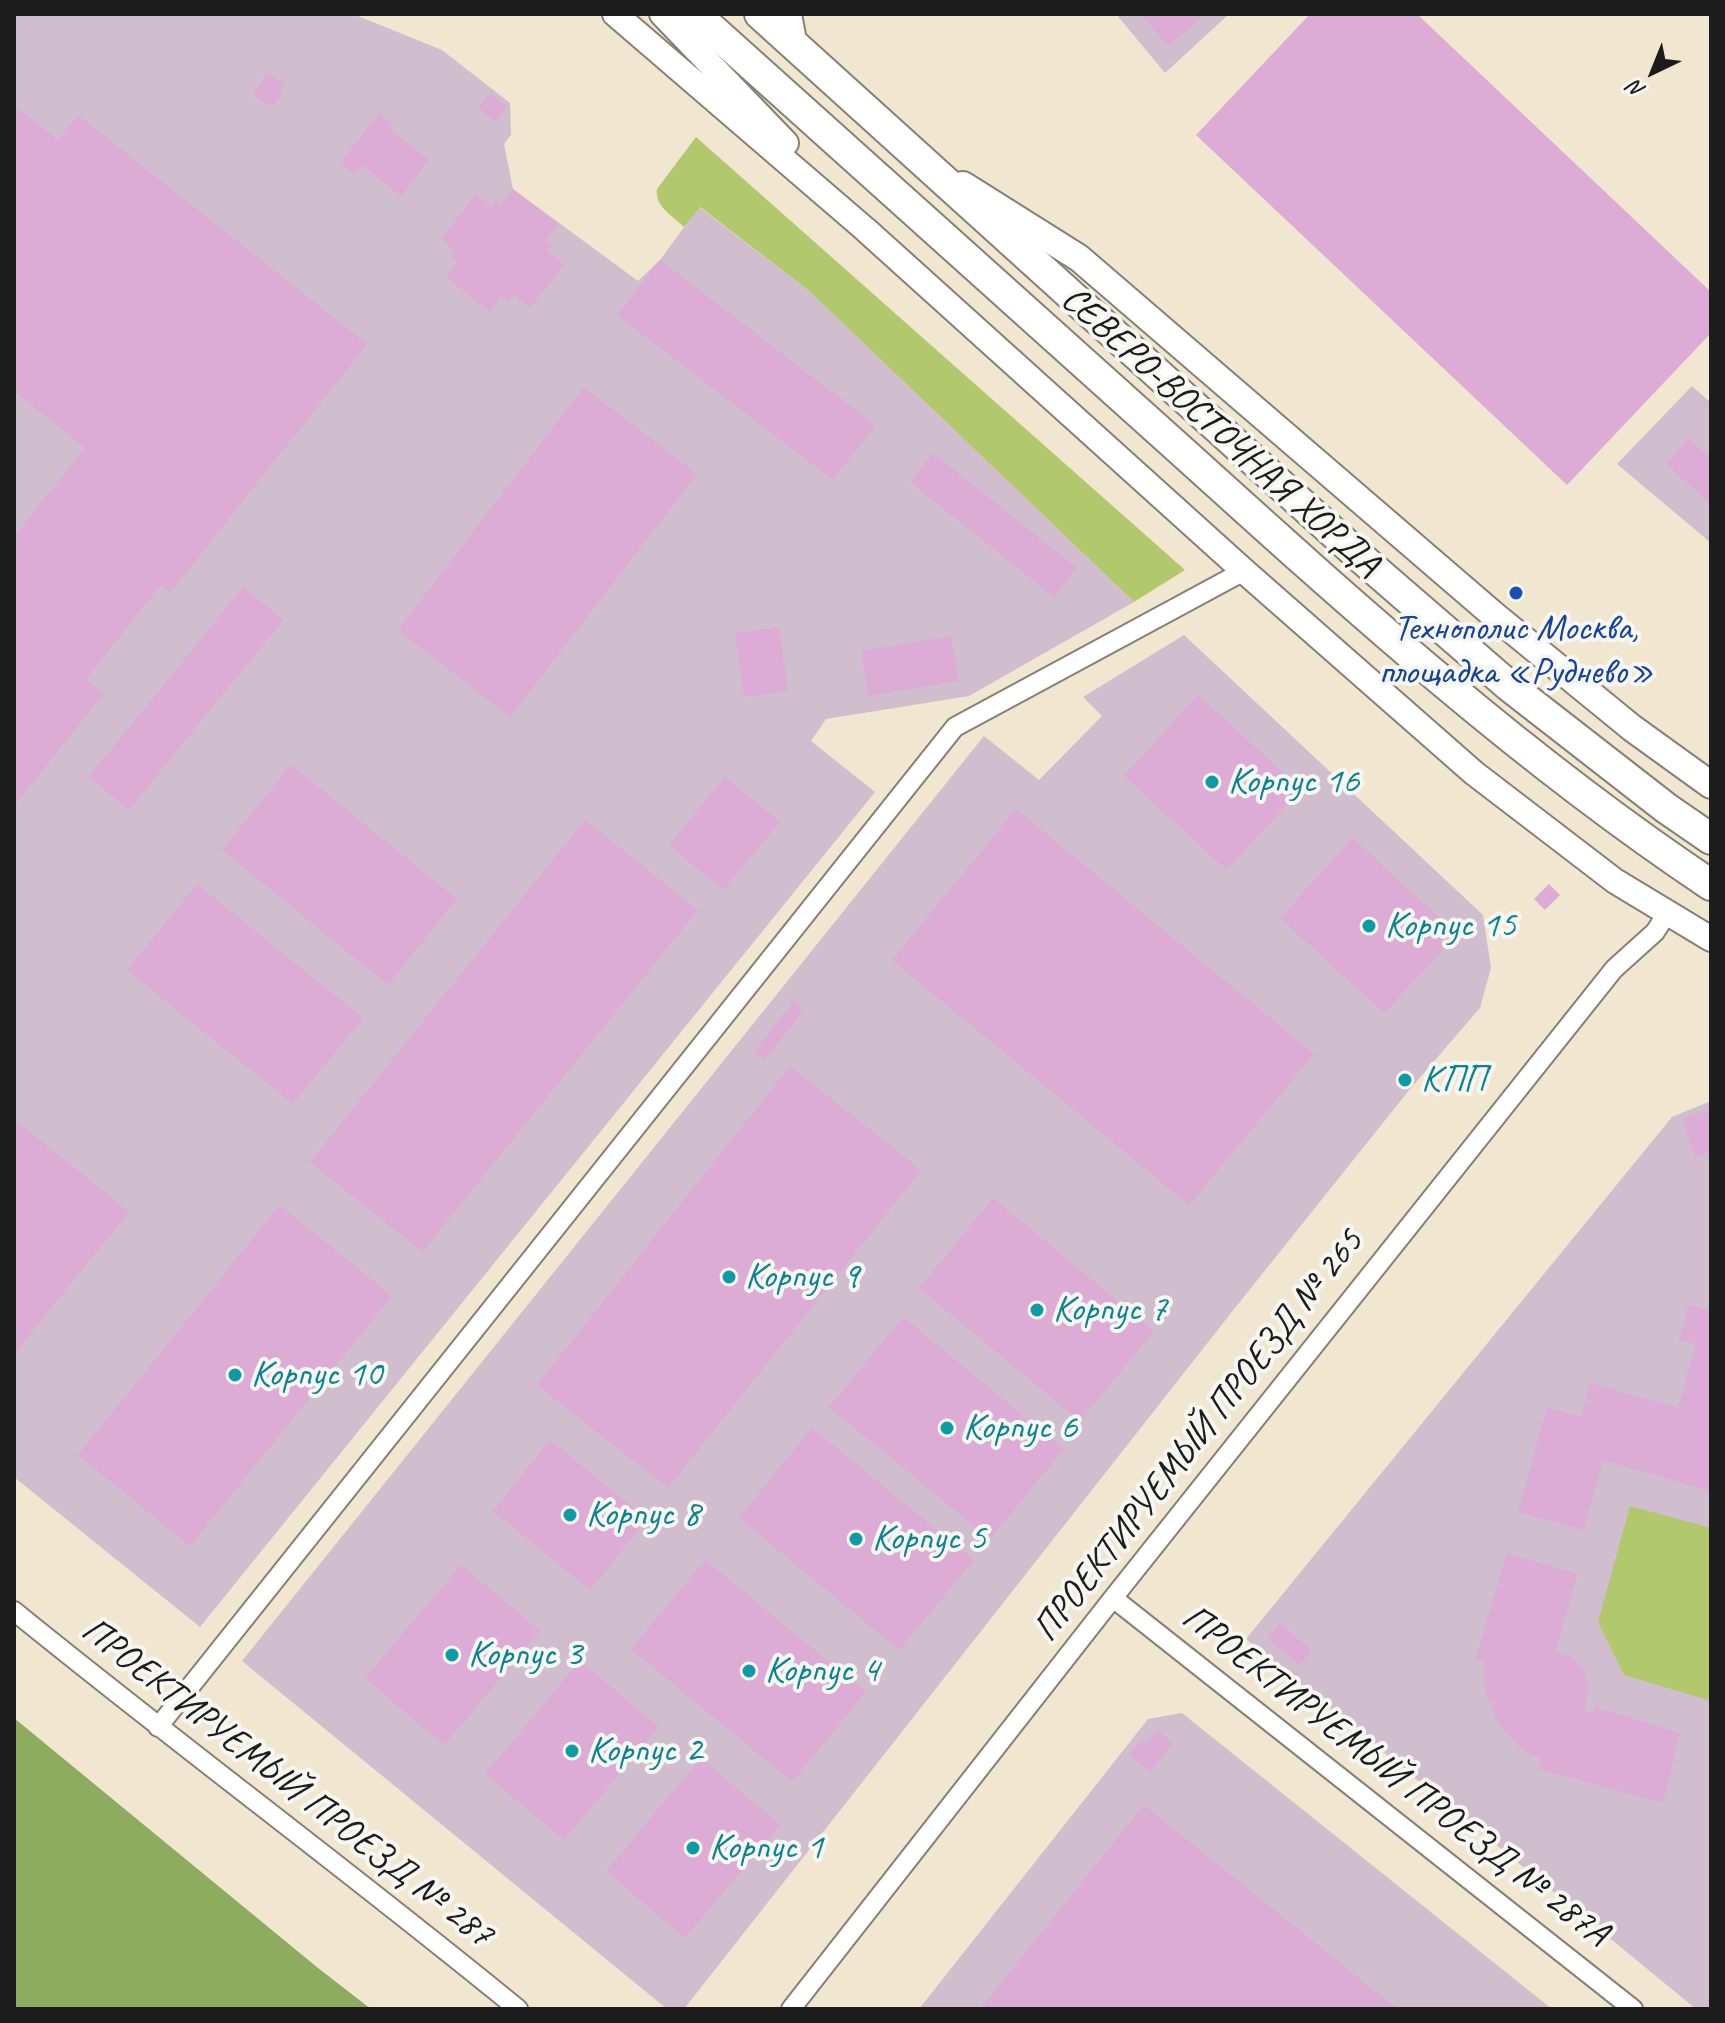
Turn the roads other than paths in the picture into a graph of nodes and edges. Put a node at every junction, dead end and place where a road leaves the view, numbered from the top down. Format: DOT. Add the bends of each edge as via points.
graph roads {
  1 [pos="615,14"];
  2 [pos="662,14"];
  3 [pos="695,14"];
  4 [pos="760,14"];
  5 [pos="792,14"];
  6 [pos="798,49"];
  7 [pos="922,159"];
  8 [pos="866,230"];
  9 [pos="1244,571"];
  10 [pos="1711,785"];
  11 [pos="1711,839"];
  12 [pos="1711,885"];
  13 [pos="1668,912"];
  14 [pos="1711,939"];
  15 [pos="1113,1598"];
  16 [pos="14,1611"];
  17 [pos="158,1727"];
  18 [pos="518,2009"];
  19 [pos="791,2009"];
  20 [pos="1633,2009"];
  1 -- 8 [label="street"];
  2 -- 8 [label="street"];
  3 -- 12 [label="highway, СЕВЕРО-ВОСТОЧНАЯ ХОРДА" via="1336,590 1523,748"];
  4 -- 6 [label="highway, СЕВЕРО-ВОСТОЧНАЯ ХОРДА"];
  5 -- 6 [label="street"];
  6 -- 7 [label="highway, СЕВЕРО-ВОСТОЧНАЯ ХОРДА"];
  7 -- 10 [label="main road" via="1079,258 1495,616"];
  7 -- 11 [label="highway, СЕВЕРО-ВОСТОЧНАЯ ХОРДА" via="1508,685"];
  8 -- 9 [label="street"];
  9 -- 13 [label="street" via="1474,773 1615,881"];
  9 -- 17 [label="street" via="955,727"];
  13 -- 14 [label="street"];
  13 -- 15 [label="street, ПРОЕКТИРУЕМЫЙ ПРОЕЗД № 265" via="1655,932 1614,969"];
  15 -- 19 [label="street, ПРОЕКТИРУЕМЫЙ ПРОЕЗД № 265"];
  15 -- 20 [label="street, ПРОЕКТИРУЕМЫЙ ПРОЕЗД № 287А"];
  16 -- 17 [label="street, ПРОЕКТИРУЕМЫЙ ПРОЕЗД № 287"];
  17 -- 18 [label="street, ПРОЕКТИРУЕМЫЙ ПРОЕЗД № 287"];
}
